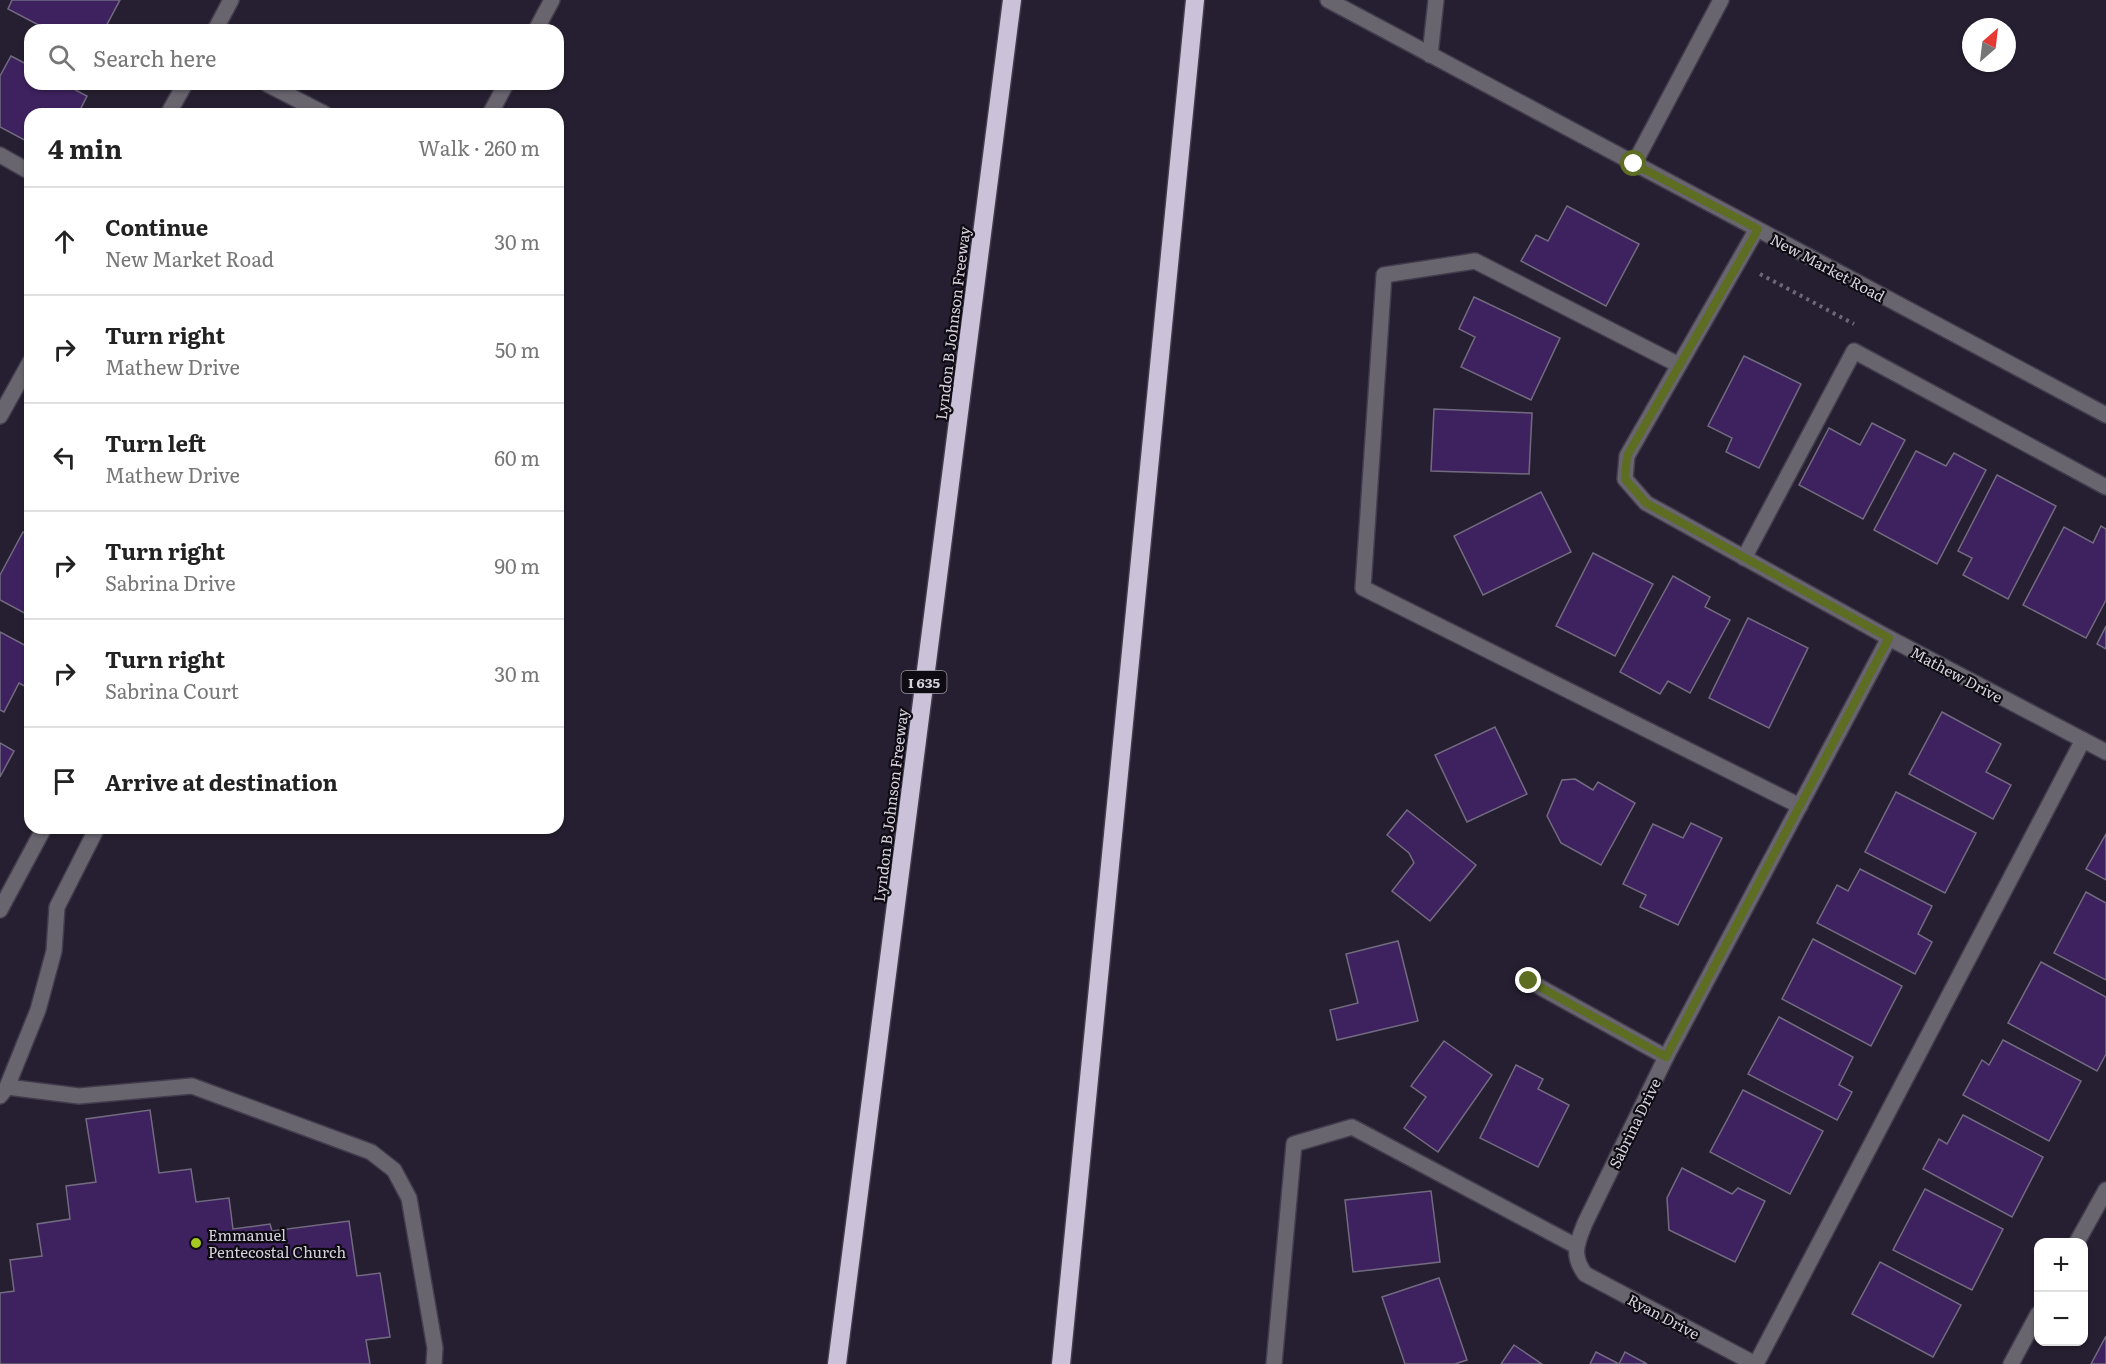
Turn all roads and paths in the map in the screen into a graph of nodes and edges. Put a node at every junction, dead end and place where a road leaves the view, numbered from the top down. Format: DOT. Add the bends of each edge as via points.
graph roads {
  1 [pos="231,0"];
  2 [pos="552,0"];
  3 [pos="1012,0"];
  4 [pos="1194,0"];
  5 [pos="1328,0"];
  6 [pos="1436,0"];
  7 [pos="1721,0"];
  8 [pos="218,24"];
  9 [pos="539,24"];
  10 [pos="1430,55"];
  11 [pos="181,90"];
  12 [pos="279,90"];
  13 [pos="503,90"];
  14 [pos="171,108"];
  15 [pos="313,108"];
  16 [pos="493,108"];
  17 [pos="0,155"];
  18 [pos="1634,164"];
  19 [pos="24,169"];
  20 [pos="1758,229"];
  21 [pos="1679,365"];
  22 [pos="24,373"];
  23 [pos="2106,415"];
  24 [pos="0,416"];
  25 [pos="2106,487"];
  26 [pos="1744,558"];
  27 [pos="1889,638"];
  28 [pos="2083,740"];
  29 [pos="2106,752"];
  30 [pos="1800,806"];
  31 [pos="41,834"];
  32 [pos="94,834"];
  33 [pos="0,910"];
  34 [pos="1529,981"];
  35 [pos="1666,1057"];
  36 [pos="3,1091"];
  37 [pos="2106,1190"];
  38 [pos="2079,1238"];
  39 [pos="1576,1246"];
  40 [pos="1577,1263"];
  41 [pos="2034,1321"];
  42 [pos="434,1364"];
  43 [pos="837,1364"];
  44 [pos="1061,1364"];
  45 [pos="1274,1364"];
  46 [pos="1755,1364"];
  47 [pos="2011,1364"];
  1 -- 8 [label="street"];
  2 -- 9 [label="street"];
  3 -- 43 [label="highway, Lyndon B Johnson Freeway / I 635"];
  4 -- 44 [label="highway"];
  5 -- 10 [label="street, New Market Road"];
  6 -- 10 [label="street"];
  7 -- 18 [label="street"];
  10 -- 18 [label="street, New Market Road"];
  11 -- 14 [label="street"];
  12 -- 15 [label="street"];
  13 -- 16 [label="street"];
  17 -- 19 [label="street"];
  18 -- 20 [label="street, New Market Road"];
  20 -- 21 [label="street, Mathew Drive"];
  20 -- 23 [label="street, New Market Road"];
  21 -- 26 [label="street, Mathew Drive" via="1627,456 1625,479 1646,503"];
  21 -- 30 [label="street" via="1475,261 1384,274 1364,588"];
  22 -- 24 [label="street"];
  25 -- 26 [label="street" via="1854,351"];
  26 -- 27 [label="street, Mathew Drive"];
  27 -- 28 [label="street, Mathew Drive"];
  27 -- 30 [label="street, Sabrina Drive"];
  28 -- 29 [label="street, Mathew Drive"];
  28 -- 46 [label="street"];
  30 -- 35 [label="street, Sabrina Drive"];
  31 -- 33 [label="street"];
  32 -- 36 [label="street" via="57,908 54,951 38,1010"];
  34 -- 35 [label="street"];
  35 -- 39 [label="street, Sabrina Drive"];
  36 -- 42 [label="street" via="79,1096 192,1086 370,1152 394,1170 409,1198 435,1348"];
  37 -- 38 [label="street"];
  39 -- 40 [label="street, Sabrina Drive"];
  39 -- 45 [label="street" via="1352,1127 1294,1144"];
  40 -- 46 [label="street, Ryan Drive" via="1585,1274"];
  41 -- 47 [label="street"];
}
